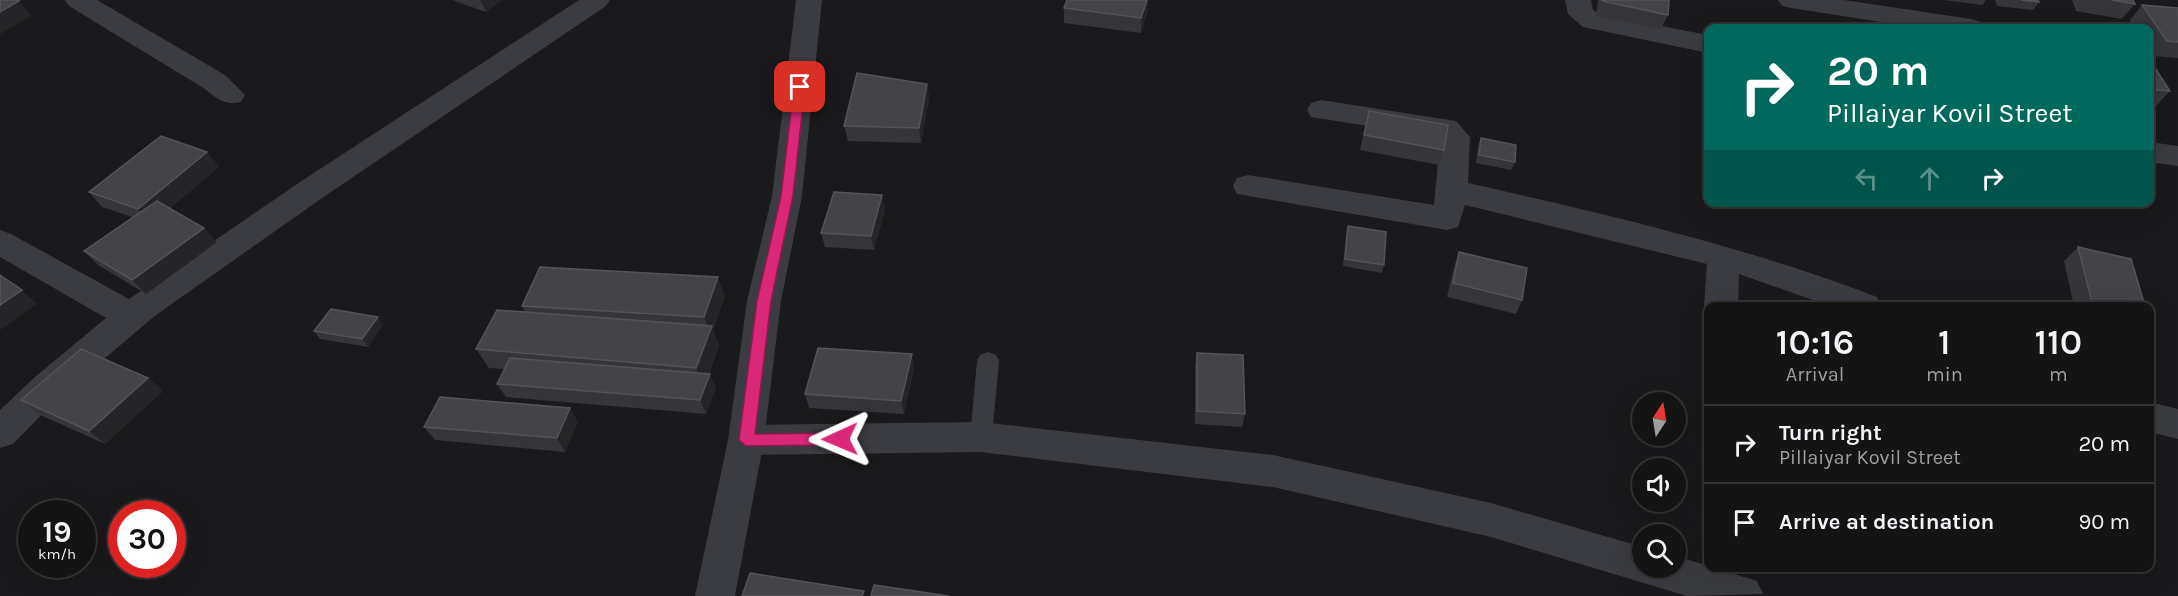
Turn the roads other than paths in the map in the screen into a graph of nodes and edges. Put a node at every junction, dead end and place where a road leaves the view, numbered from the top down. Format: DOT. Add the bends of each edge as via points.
graph roads {
  1 [pos="78,0"];
  2 [pos="597,0"];
  3 [pos="809,0"];
  4 [pos="1578,0"];
  5 [pos="1791,0"];
  6 [pos="1945,24"];
  7 [pos="1704,43"];
  8 [pos="231,95"];
  9 [pos="1321,110"];
  10 [pos="2154,153"];
  11 [pos="2178,156"];
  12 [pos="1248,186"];
  13 [pos="1452,191"];
  14 [pos="0,242"];
  15 [pos="1723,258"];
  16 [pos="1721,302"];
  17 [pos="1855,302"];
  18 [pos="132,317"];
  19 [pos="988,361"];
  20 [pos="2154,418"];
  21 [pos="2178,424"];
  22 [pos="0,433"];
  23 [pos="981,437"];
  24 [pos="746,440"];
  25 [pos="1632,562"];
  26 [pos="1686,577"];
  27 [pos="1743,594"];
  28 [pos="715,596"];
  1 -- 8 [label="street"];
  2 -- 18 [label="street" via="314,188"];
  3 -- 24 [label="street" via="787,196 764,301"];
  4 -- 7 [label="street" via="1581,14 1592,21"];
  5 -- 6 [label="street"];
  9 -- 13 [label="street" via="1446,128 1455,138"];
  10 -- 11 [label="street"];
  12 -- 13 [label="street" via="1447,219"];
  13 -- 15 [label="street"];
  14 -- 18 [label="street"];
  15 -- 16 [label="street"];
  15 -- 17 [label="street" via="1805,281"];
  18 -- 22 [label="street" via="47,387"];
  19 -- 23 [label="lane"];
  20 -- 21 [label="street"];
  23 -- 24 [label="street"];
  23 -- 25 [label="street" via="1273,471 1491,520"];
  24 -- 28 [label="street"];
  26 -- 27 [label="street"];
}
